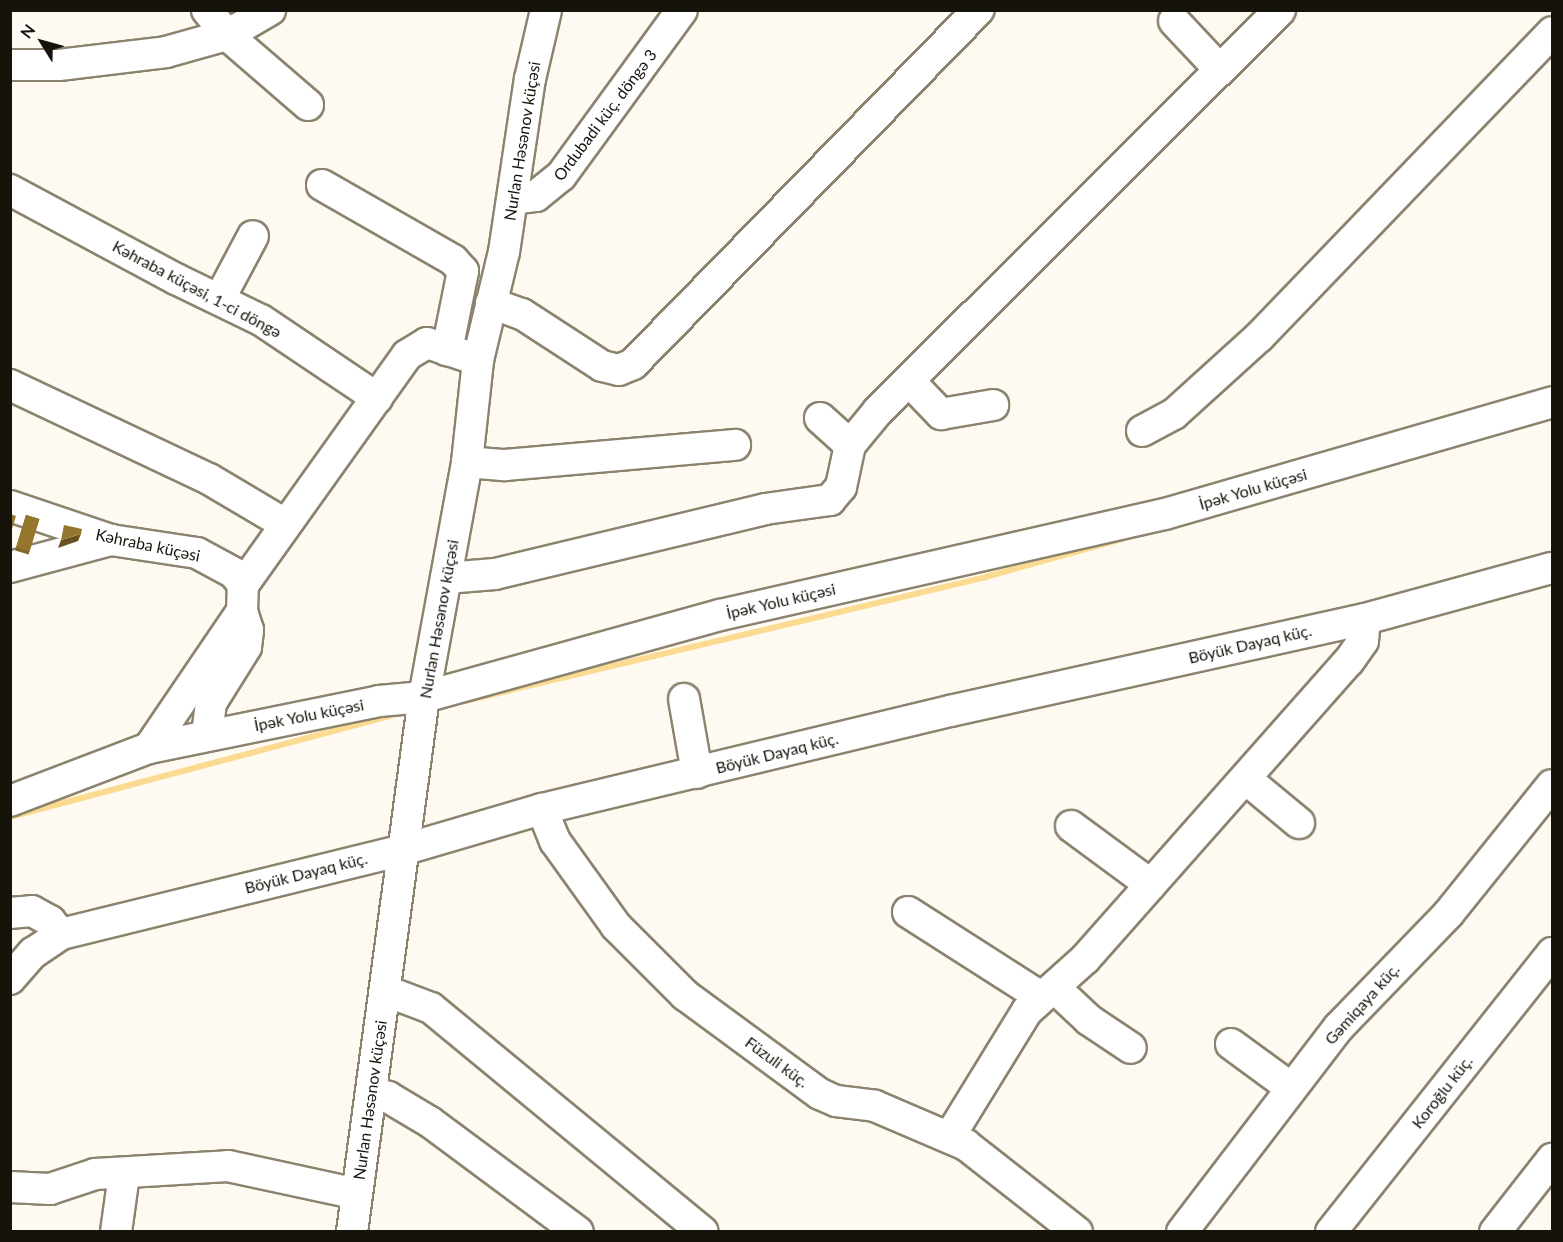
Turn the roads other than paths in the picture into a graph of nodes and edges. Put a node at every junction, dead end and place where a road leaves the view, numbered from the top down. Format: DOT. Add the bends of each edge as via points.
graph roads {
  1 [pos="207,10"];
  2 [pos="270,10"];
  3 [pos="546,10"];
  4 [pos="682,10"];
  5 [pos="979,10"];
  6 [pos="1280,10"];
  7 [pos="1174,21"];
  8 [pos="1552,33"];
  9 [pos="227,35"];
  10 [pos="10,65"];
  11 [pos="1220,70"];
  12 [pos="308,105"];
  13 [pos="322,185"];
  14 [pos="10,190"];
  15 [pos="514,199"];
  16 [pos="253,236"];
  17 [pos="220,298"];
  18 [pos="491,303"];
  19 [pos="447,350"];
  20 [pos="478,360"];
  21 [pos="909,382"];
  22 [pos="10,385"];
  23 [pos="377,398"];
  24 [pos="1552,402"];
  25 [pos="993,405"];
  26 [pos="820,418"];
  27 [pos="1142,431"];
  28 [pos="735,445"];
  29 [pos="850,445"];
  30 [pos="467,462"];
  31 [pos="10,506"];
  32 [pos="285,524"];
  33 [pos="111,540"];
  34 [pos="10,567"];
  35 [pos="1552,568"];
  36 [pos="446,578"];
  37 [pos="242,598"];
  38 [pos="1365,619"];
  39 [pos="424,697"];
  40 [pos="684,699"];
  41 [pos="207,735"];
  42 [pos="149,748"];
  43 [pos="697,773"];
  44 [pos="1246,779"];
  45 [pos="1552,785"];
  46 [pos="10,801"];
  47 [pos="542,809"];
  48 [pos="1299,823"];
  49 [pos="1071,826"];
  50 [pos="406,849"];
  51 [pos="1151,885"];
  52 [pos="908,912"];
  53 [pos="10,913"];
  54 [pos="61,934"];
  55 [pos="1552,953"];
  56 [pos="10,979"];
  57 [pos="386,991"];
  58 [pos="1049,993"];
  59 [pos="1231,1044"];
  60 [pos="1131,1048"];
  61 [pos="1290,1087"];
  62 [pos="371,1092"];
  63 [pos="950,1136"];
  64 [pos="1552,1159"];
  65 [pos="124,1174"];
  66 [pos="10,1187"];
  67 [pos="357,1194"];
  68 [pos="116,1232"];
  69 [pos="352,1232"];
  70 [pos="578,1232"];
  71 [pos="703,1232"];
  72 [pos="1077,1232"];
  73 [pos="1182,1232"];
  74 [pos="1331,1232"];
  75 [pos="1495,1232"];
  1 -- 9 [label="street"];
  2 -- 9 [label="street"];
  3 -- 15 [label="street, Nurlan Həsənov küçəsi" via="530,79"];
  4 -- 15 [label="street, Ordubadi küç. döngə 3" via="561,176 542,194"];
  5 -- 18 [label="street" via="633,364 619,370 602,366 522,314"];
  6 -- 11 [label="street"];
  7 -- 11 [label="street"];
  8 -- 27 [label="street" via="1259,337 1174,414"];
  9 -- 10 [label="street" via="166,52 59,65"];
  9 -- 12 [label="street"];
  11 -- 21 [label="street"];
  13 -- 19 [label="street" via="453,260 463,271"];
  14 -- 17 [label="street, Kəhraba küçəsi, 1-ci döngə" via="176,279"];
  15 -- 18 [label="street, Nurlan Həsənov küçəsi"];
  16 -- 17 [label="street"];
  17 -- 23 [label="street, Kəhraba küçəsi, 1-ci döngə" via="302,345"];
  18 -- 20 [label="street, Nurlan Həsənov küçəsi"];
  19 -- 20 [label="street"];
  19 -- 23 [label="street" via="427,343 416,346"];
  20 -- 30 [label="street, Nurlan Həsənov küçəsi"];
  21 -- 25 [label="street" via="941,414"];
  21 -- 29 [label="street"];
  22 -- 32 [label="street" via="209,479"];
  23 -- 32 [label="street"];
  24 -- 39 [label="street, İpək Yolu küçəsi" via="1165,514 720,615"];
  26 -- 29 [label="street"];
  28 -- 30 [label="street" via="505,465"];
  29 -- 36 [label="street" via="841,487 830,500 765,509 495,574"];
  30 -- 36 [label="street, Nurlan Həsənov küçəsi"];
  31 -- 33 [label="street, Kəhraba küçəsi"];
  32 -- 37 [label="street"];
  33 -- 34 [label="street"];
  33 -- 37 [label="street, Kəhraba küçəsi" via="197,553 234,573"];
  35 -- 38 [label="street, Böyük Dayaq küç."];
  36 -- 39 [label="street, Nurlan Həsənov küçəsi"];
  37 -- 41 [label="street" via="248,630 246,646 211,703"];
  37 -- 42 [label="street"];
  38 -- 43 [label="street, Böyük Dayaq küç." via="961,708"];
  38 -- 44 [label="street" via="1363,641 1349,661"];
  39 -- 41 [label="street, İpək Yolu küçəsi" via="379,701"];
  39 -- 50 [label="street, Nurlan Həsənov küçəsi"];
  40 -- 43 [label="street"];
  41 -- 42 [label="street, İpək Yolu küçəsi"];
  42 -- 46 [label="street, İpək Yolu küçəsi"];
  43 -- 47 [label="street, Böyük Dayaq küç."];
  44 -- 48 [label="street"];
  44 -- 51 [label="street"];
  45 -- 61 [label="street, Gəmiqaya küç." via="1449,913 1339,1027"];
  47 -- 50 [label="street, Böyük Dayaq küç."];
  47 -- 63 [label="street, Füzuli küç." via="555,841 616,926 685,995 820,1094 836,1101 875,1106 921,1129"];
  49 -- 51 [label="street"];
  50 -- 54 [label="street, Böyük Dayaq küç."];
  50 -- 57 [label="street, Nurlan Həsənov küçəsi"];
  51 -- 58 [label="street"];
  52 -- 58 [label="street"];
  53 -- 54 [label="street" via="32,911 50,921"];
  54 -- 56 [label="street" via="33,953"];
  55 -- 74 [label="street, Koroğlu küç."];
  57 -- 62 [label="street, Nurlan Həsənov küçəsi"];
  57 -- 71 [label="street" via="431,1008"];
  58 -- 60 [label="street"];
  58 -- 63 [label="street" via="1013,1031"];
  59 -- 61 [label="street"];
  61 -- 73 [label="street, Gəmiqaya küç."];
  62 -- 67 [label="street, Nurlan Həsənov küçəsi"];
  62 -- 70 [label="street" via="388,1097 430,1122"];
  63 -- 72 [label="street, Füzuli küç." via="985,1158"];
  64 -- 75 [label="street"];
  65 -- 66 [label="street" via="81,1176 50,1189"];
  65 -- 67 [label="street" via="228,1166"];
  65 -- 68 [label="street"];
  67 -- 69 [label="street, Nurlan Həsənov küçəsi"];
}
